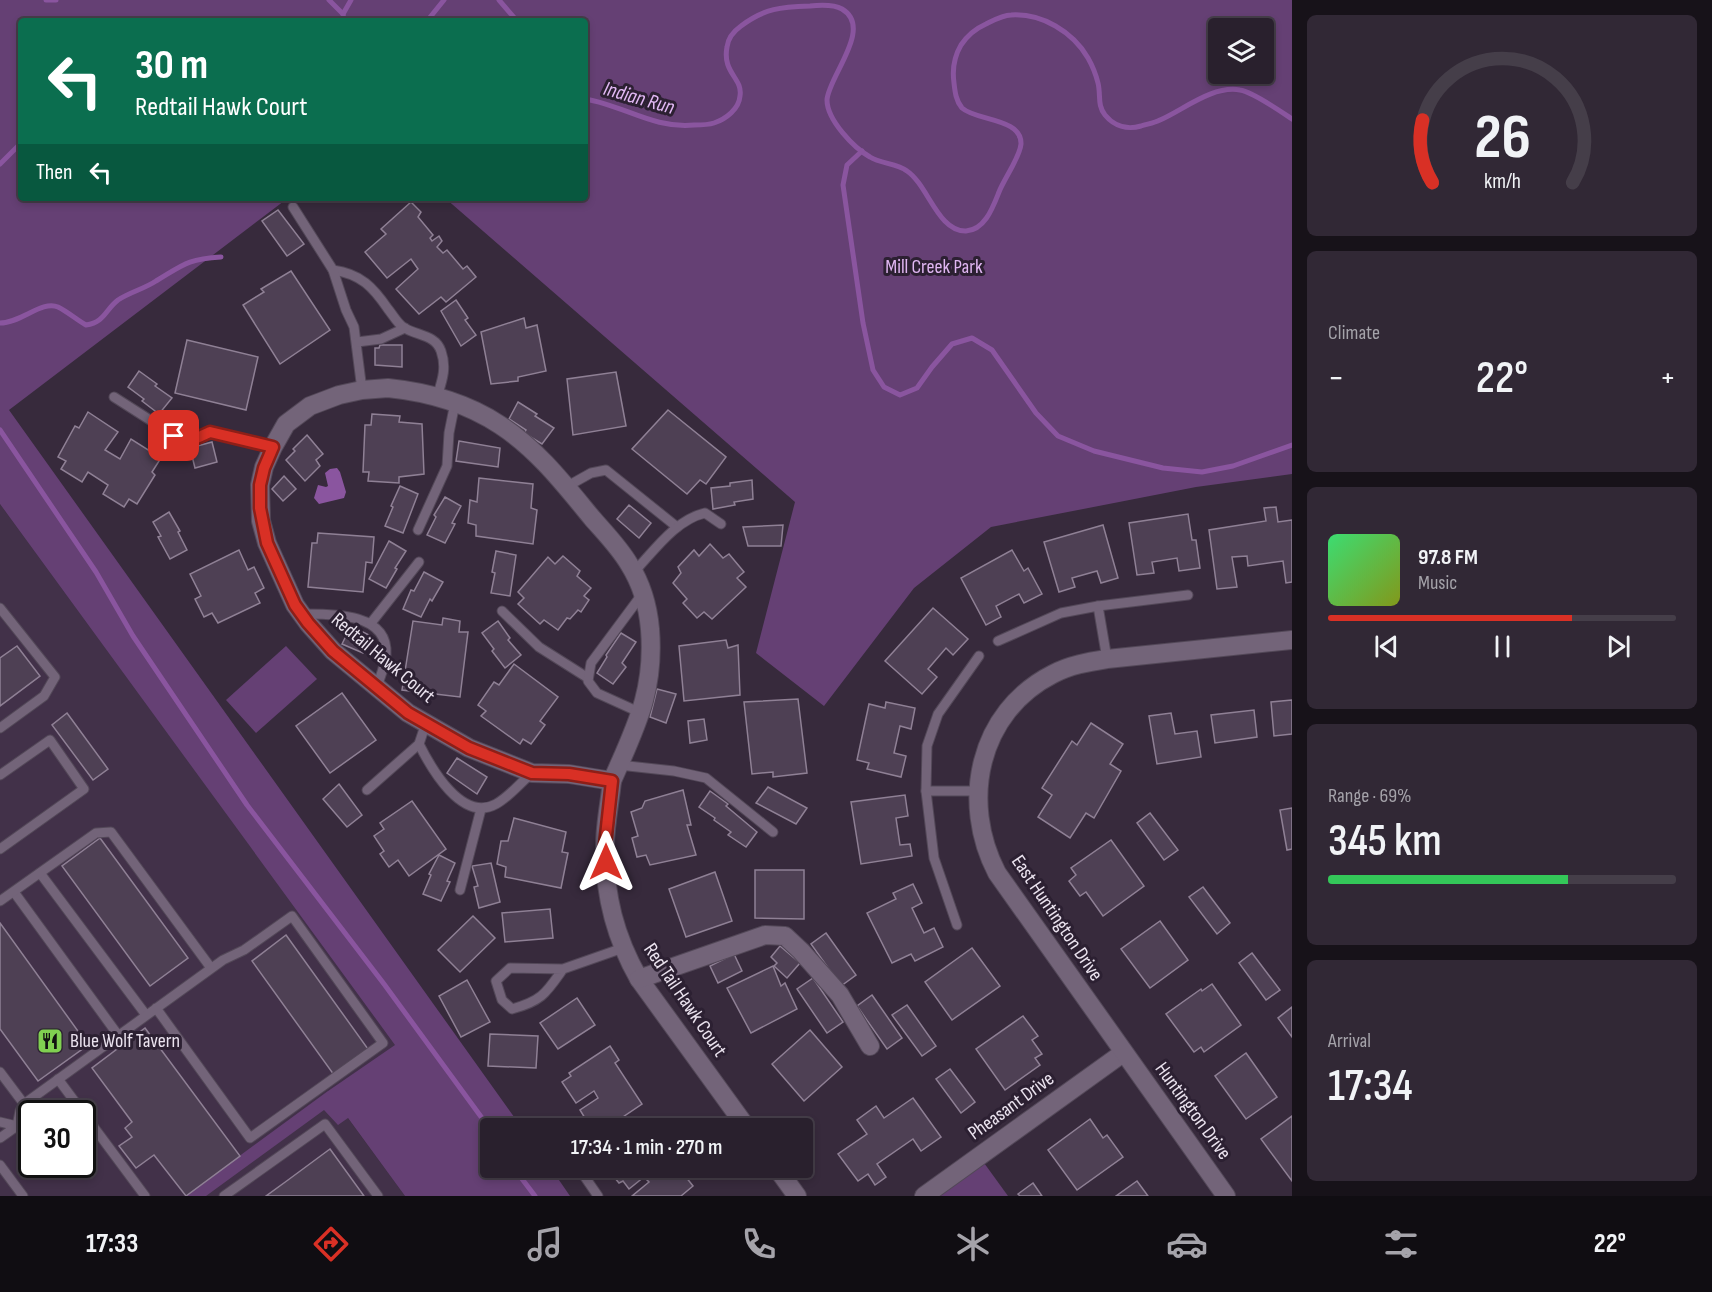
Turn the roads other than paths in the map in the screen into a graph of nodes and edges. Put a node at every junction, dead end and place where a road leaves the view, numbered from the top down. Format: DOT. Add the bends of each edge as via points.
graph roads {
  1 [pos="293,207"];
  2 [pos="333,270"];
  3 [pos="405,328"];
  4 [pos="357,342"];
  5 [pos="362,390"];
  6 [pos="114,397"];
  7 [pos="446,400"];
  8 [pos="273,447"];
  9 [pos="566,487"];
  10 [pos="721,524"];
  11 [pos="677,526"];
  12 [pos="418,530"];
  13 [pos="419,562"];
  14 [pos="633,573"];
  15 [pos="643,594"];
  16 [pos="1188,595"];
  17 [pos="1098,606"];
  18 [pos="502,611"];
  19 [pos="1,612"];
  20 [pos="301,614"];
  21 [pos="371,623"];
  22 [pos="1292,640"];
  23 [pos="998,641"];
  24 [pos="979,656"];
  25 [pos="1107,659"];
  26 [pos="588,678"];
  27 [pos="377,687"];
  28 [pos="641,713"];
  29 [pos="426,723"];
  30 [pos="0,728"];
  31 [pos="419,744"];
  32 [pos="532,773"];
  33 [pos="615,773"];
  34 [pos="0,775"];
  35 [pos="367,790"];
  36 [pos="926,791"];
  37 [pos="977,791"];
  38 [pos="481,809"];
  39 [pos="773,832"];
  40 [pos="0,849"];
  41 [pos="40,873"];
  42 [pos="460,890"];
  43 [pos="14,891"];
  44 [pos="0,901"];
  45 [pos="957,925"];
  46 [pos="623,948"];
  47 [pos="211,968"];
  48 [pos="564,969"];
  49 [pos="639,980"];
  50 [pos="156,1008"];
  51 [pos="146,1015"];
  52 [pos="118,1035"];
  53 [pos="870,1046"];
  54 [pos="1123,1053"];
  55 [pos="0,1072"];
  56 [pos="58,1079"];
  57 [pos="21,1100"];
  58 [pos="29,1100"];
  59 [pos="740,1118"];
  60 [pos="18,1121"];
  61 [pos="0,1122"];
  62 [pos="17,1126"];
  63 [pos="0,1138"];
  64 [pos="0,1165"];
  65 [pos="586,1178"];
  66 [pos="784,1178"];
  67 [pos="23,1196"];
  68 [pos="145,1196"];
  69 [pos="224,1196"];
  70 [pos="378,1196"];
  71 [pos="598,1196"];
  72 [pos="797,1196"];
  73 [pos="924,1196"];
  74 [pos="1226,1196"];
  1 -- 2 [label="lane"];
  2 -- 3 [label="lane" via="361,279 373,288"];
  2 -- 4 [label="lane"];
  3 -- 4 [label="lane" via="381,339"];
  3 -- 7 [label="lane" via="428,336 441,349"];
  4 -- 5 [label="lane"];
  5 -- 7 [label="street, Redtail Hawk Court" via="407,390"];
  5 -- 8 [label="street, Redtail Hawk Court" via="339,395 299,413 286,424"];
  6 -- 8 [label="lane" via="186,443 210,432"];
  7 -- 9 [label="street, Redtail Hawk Court" via="485,416 510,432 550,466"];
  7 -- 12 [label="lane" via="447,466"];
  8 -- 20 [label="street, Redtail Hawk Court" via="260,485 261,521 283,582"];
  9 -- 11 [label="lane" via="591,473 606,470"];
  9 -- 14 [label="street, Redtail Hawk Court"];
  10 -- 11 [label="lane" via="705,513"];
  11 -- 14 [label="lane"];
  13 -- 21 [label="lane"];
  14 -- 15 [label="street, Redtail Hawk Court"];
  15 -- 26 [label="lane" via="591,663"];
  15 -- 28 [label="street, Redtail Hawk Court" via="648,613 651,675"];
  16 -- 17 [label="lane"];
  17 -- 23 [label="lane" via="1061,613"];
  17 -- 25 [label="lane"];
  18 -- 26 [label="lane" via="539,647"];
  19 -- 30 [label="lane" via="55,677 44,696"];
  20 -- 21 [label="lane" via="330,614"];
  20 -- 27 [label="street, Redtail Hawk Court" via="333,651"];
  21 -- 27 [label="lane" via="385,643 386,656"];
  22 -- 25 [label="street, East Huntington Drive"];
  24 -- 36 [label="lane" via="938,714 927,746"];
  25 -- 37 [label="street, East Huntington Drive" via="1056,673 1019,698 988,745"];
  26 -- 28 [label="lane" via="597,693"];
  27 -- 29 [label="street, Redtail Hawk Court"];
  28 -- 33 [label="street, Redtail Hawk Court"];
  29 -- 31 [label="lane"];
  29 -- 32 [label="street, Redtail Hawk Court" via="469,748"];
  31 -- 35 [label="lane"];
  31 -- 38 [label="lane" via="444,785 466,804"];
  32 -- 33 [label="street, Redtail Hawk Court"];
  32 -- 38 [label="lane" via="496,804"];
  33 -- 39 [label="lane" via="674,771 706,778"];
  33 -- 46 [label="street, Red Tail Hawk Court" via="605,845 611,913"];
  34 -- 40 [label="lane" via="50,740 84,789"];
  36 -- 37 [label="lane"];
  36 -- 45 [label="lane" via="934,858"];
  37 -- 54 [label="street, East Huntington Drive" via="979,823 997,873"];
  38 -- 42 [label="lane"];
  41 -- 43 [label="lane"];
  41 -- 47 [label="lane" via="96,832 111,832"];
  41 -- 51 [label="lane"];
  43 -- 44 [label="lane"];
  43 -- 52 [label="lane"];
  46 -- 48 [label="lane"];
  46 -- 49 [label="street, Red Tail Hawk Court"];
  47 -- 50 [label="lane"];
  47 -- 50 [label="lane" via="292,916 383,1042 250,1138"];
  48 -- 48 [label="lane" via="544,995 532,1004 512,1009 502,1000 495,981 510,968"];
  49 -- 53 [label="street" via="765,935 785,936 840,995"];
  49 -- 59 [label="street, Red Tail Hawk Court"];
  50 -- 51 [label="lane"];
  51 -- 52 [label="lane"];
  52 -- 56 [label="lane"];
  54 -- 73 [label="street, Pheasant Drive"];
  54 -- 74 [label="street, Huntington Drive"];
  55 -- 57 [label="lane"];
  56 -- 58 [label="lane"];
  56 -- 68 [label="lane"];
  60 -- 62 [label="lane"];
  61 -- 62 [label="lane"];
  62 -- 63 [label="lane"];
  64 -- 67 [label="lane"];
  65 -- 71 [label="lane"];
  66 -- 72 [label="street"];
  69 -- 70 [label="lane" via="325,1124"];
}
